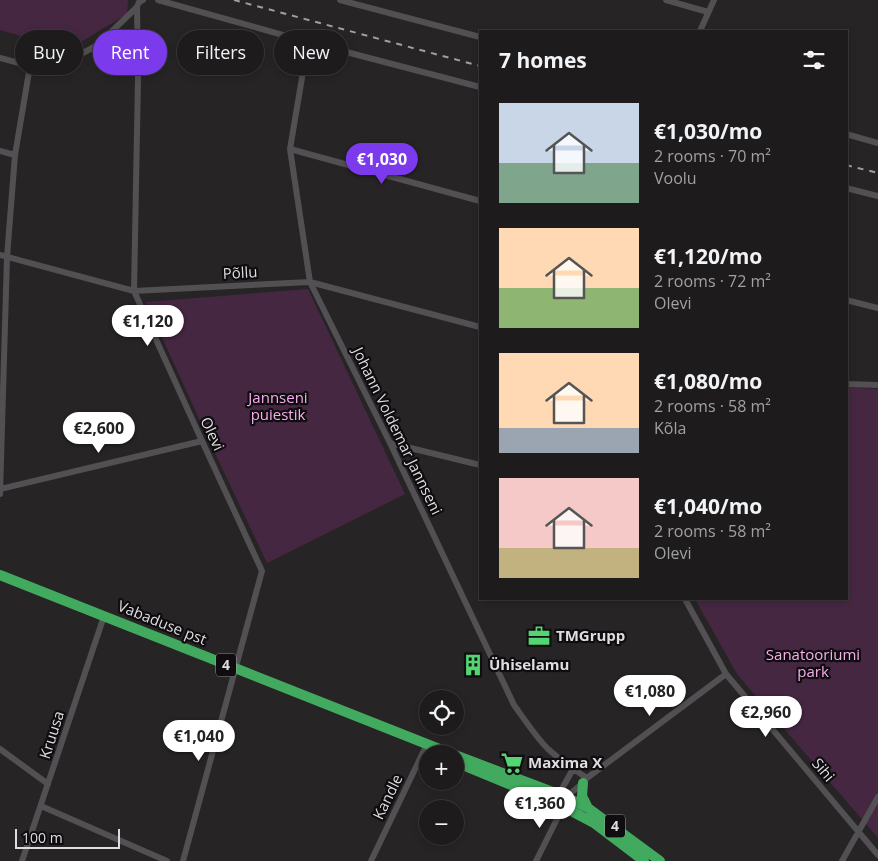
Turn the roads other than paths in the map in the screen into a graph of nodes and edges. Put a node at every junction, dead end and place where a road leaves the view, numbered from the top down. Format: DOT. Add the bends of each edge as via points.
graph roads {
  1 [pos="143,0"];
  2 [pos="158,0"];
  3 [pos="340,0"];
  4 [pos="666,0"];
  5 [pos="714,0"];
  6 [pos="137,7"];
  7 [pos="708,12"];
  8 [pos="700,30"];
  9 [pos="274,32"];
  10 [pos="479,37"];
  11 [pos="348,52"];
  12 [pos="83,53"];
  13 [pos="0,58"];
  14 [pos="15,62"];
  15 [pos="28,75"];
  16 [pos="302,75"];
  17 [pos="479,87"];
  18 [pos="848,135"];
  19 [pos="878,143"];
  20 [pos="290,150"];
  21 [pos="0,151"];
  22 [pos="15,155"];
  23 [pos="848,188"];
  24 [pos="878,196"];
  25 [pos="479,201"];
  26 [pos="4,256"];
  27 [pos="310,282"];
  28 [pos="134,291"];
  29 [pos="848,300"];
  30 [pos="878,308"];
  31 [pos="479,327"];
  32 [pos="848,384"];
  33 [pos="878,385"];
  34 [pos="202,441"];
  35 [pos="390,443"];
  36 [pos="479,465"];
  37 [pos="0,489"];
  38 [pos="0,494"];
  39 [pos="0,576"];
  40 [pos="0,583"];
  41 [pos="686,600"];
  42 [pos="103,620"];
  43 [pos="235,672"];
  44 [pos="726,674"];
  45 [pos="419,745"];
  46 [pos="0,749"];
  47 [pos="464,758"];
  48 [pos="464,765"];
  49 [pos="419,768"];
  50 [pos="573,769"];
  51 [pos="585,780"];
  52 [pos="48,784"];
  53 [pos="878,797"];
  54 [pos="562,799"];
  55 [pos="40,806"];
  56 [pos="588,808"];
  57 [pos="858,832"];
  58 [pos="878,855"];
  59 [pos="22,861"];
  60 [pos="167,861"];
  61 [pos="183,861"];
  62 [pos="371,861"];
  63 [pos="536,861"];
  64 [pos="644,861"];
  65 [pos="660,861"];
  66 [pos="842,861"];
  1 -- 6 [label="street"];
  2 -- 9 [label="street"];
  3 -- 10 [label="street"];
  4 -- 7 [label="street"];
  5 -- 7 [label="street"];
  6 -- 12 [label="street" via="94,47"];
  6 -- 28 [label="street, Olevi"];
  7 -- 8 [label="street"];
  11 -- 17 [label="street"];
  13 -- 14 [label="street"];
  15 -- 22 [label="street"];
  16 -- 20 [label="street, Johann Voldemar Jannseni"];
  18 -- 19 [label="street"];
  20 -- 25 [label="street"];
  20 -- 27 [label="street, Johann Voldemar Jannseni"];
  21 -- 22 [label="street"];
  22 -- 26 [label="street"];
  23 -- 24 [label="street"];
  26 -- 28 [label="street, Põllu"];
  26 -- 37 [label="street"];
  27 -- 28 [label="street, Põllu"];
  27 -- 31 [label="street, Põllu"];
  27 -- 35 [label="street, Johann Voldemar Jannseni"];
  28 -- 34 [label="street, Olevi"];
  29 -- 30 [label="street"];
  32 -- 33 [label="street"];
  34 -- 37 [label="street"];
  34 -- 43 [label="street, Olevi" via="262,571"];
  35 -- 36 [label="street"];
  35 -- 50 [label="street, Johann Voldemar Jannseni" via="514,705 549,750"];
  37 -- 38 [label="street"];
  39 -- 42 [label="highway, Vabaduse pst / 4"];
  40 -- 42 [label="highway, Vabaduse pst / 4"];
  41 -- 44 [label="street, Sihi"];
  42 -- 43 [label="highway, Vabaduse pst / 4"];
  42 -- 52 [label="street, Kruusa"];
  43 -- 45 [label="highway, Vabaduse pst / 4"];
  43 -- 61 [label="street, Olevi"];
  44 -- 51 [label="street"];
  44 -- 57 [label="street, Sihi"];
  46 -- 52 [label="street"];
  47 -- 54 [label="highway, Vabaduse pst / 4"];
  48 -- 54 [label="highway, Vabaduse pst / 4"];
  49 -- 62 [label="street, Kandle"];
  50 -- 51 [label="street, Johann Voldemar Jannseni"];
  50 -- 54 [label="street"];
  51 -- 54 [label="street"];
  51 -- 56 [label="highway" via="582,796"];
  52 -- 55 [label="street, Kruusa"];
  53 -- 57 [label="street"];
  54 -- 56 [label="highway, Vabaduse pst / 4"];
  54 -- 63 [label="street"];
  54 -- 64 [label="highway, Vabaduse pst / 4"];
  55 -- 59 [label="street, Kruusa"];
  55 -- 60 [label="street"];
  56 -- 65 [label="highway, Vabaduse pst / 4"];
  57 -- 58 [label="street, Sihi"];
  57 -- 66 [label="street"];
}
